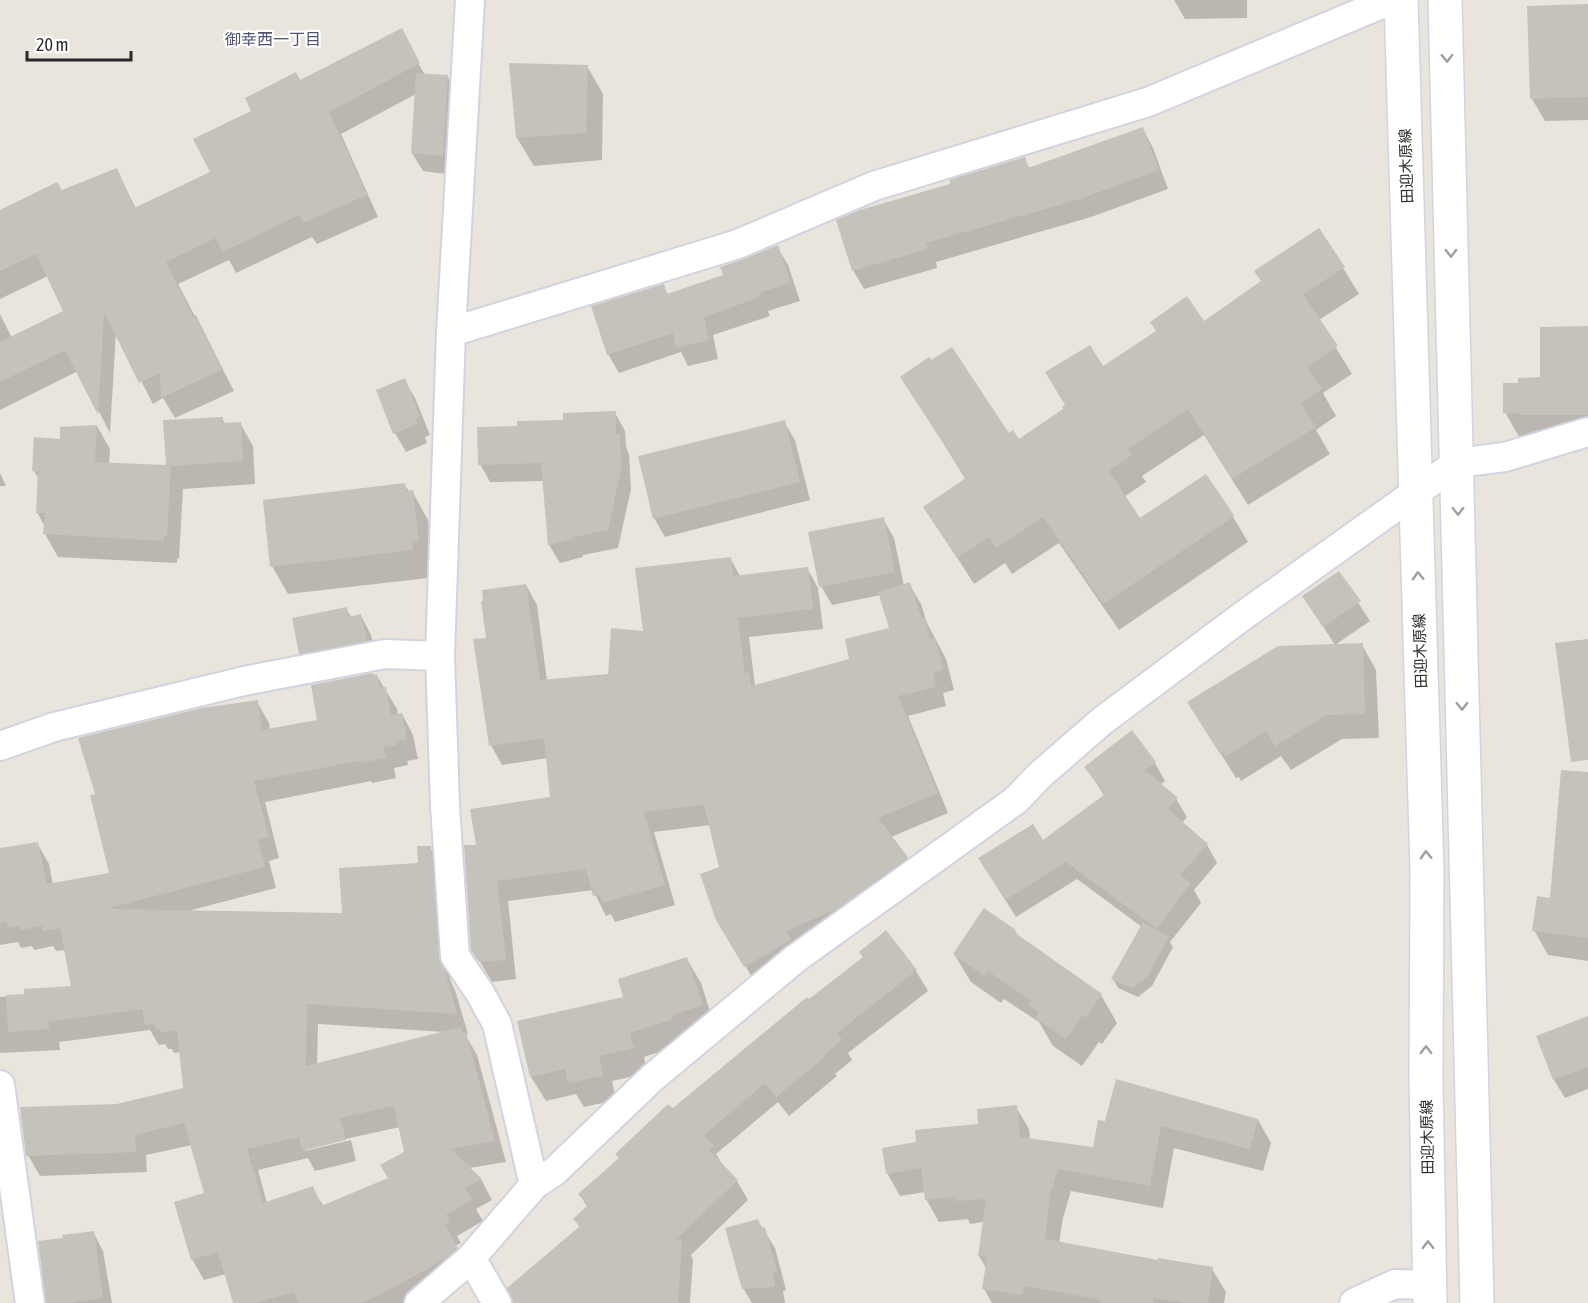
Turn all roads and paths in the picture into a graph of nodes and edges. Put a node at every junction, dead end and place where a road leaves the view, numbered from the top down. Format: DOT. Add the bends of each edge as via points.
graph roads {
  1 [pos="470,0"];
  2 [pos="1391,0"];
  3 [pos="1401,0"];
  4 [pos="1445,0"];
  5 [pos="451,332"];
  6 [pos="1588,432"];
  7 [pos="1456,463"];
  8 [pos="1416,492"];
  9 [pos="440,656"];
  10 [pos="0,746"];
  11 [pos="0,1085"];
  12 [pos="534,1185"];
  13 [pos="471,1258"];
  14 [pos="1429,1294"];
  15 [pos="30,1303"];
  16 [pos="418,1303"];
  17 [pos="497,1303"];
  18 [pos="1354,1303"];
  19 [pos="1476,1303"];
  1 -- 5 [label="street"];
  2 -- 5 [label="street" via="1148,102 874,186 738,244"];
  3 -- 8 [label="main road, 田迎木原線"];
  4 -- 7 [label="main road, one-way"];
  5 -- 9 [label="street"];
  6 -- 7 [label="street" via="1505,457"];
  7 -- 8 [label="street"];
  7 -- 19 [label="main road, one-way"];
  8 -- 12 [label="street" via="1102,721 1016,800 795,958 652,1078 555,1171"];
  14 -- 8 [label="main road, 田迎木原線, one-way" via="1427,870"];
  9 -- 10 [label="street" via="385,654 244,681 54,727"];
  9 -- 12 [label="street" via="455,956 496,1024"];
  11 -- 15 [label="street"];
  12 -- 13 [label="street"];
  13 -- 16 [label="street"];
  13 -- 17 [label="street"];
  14 -- 18 [label="street" via="1395,1284"];
}
